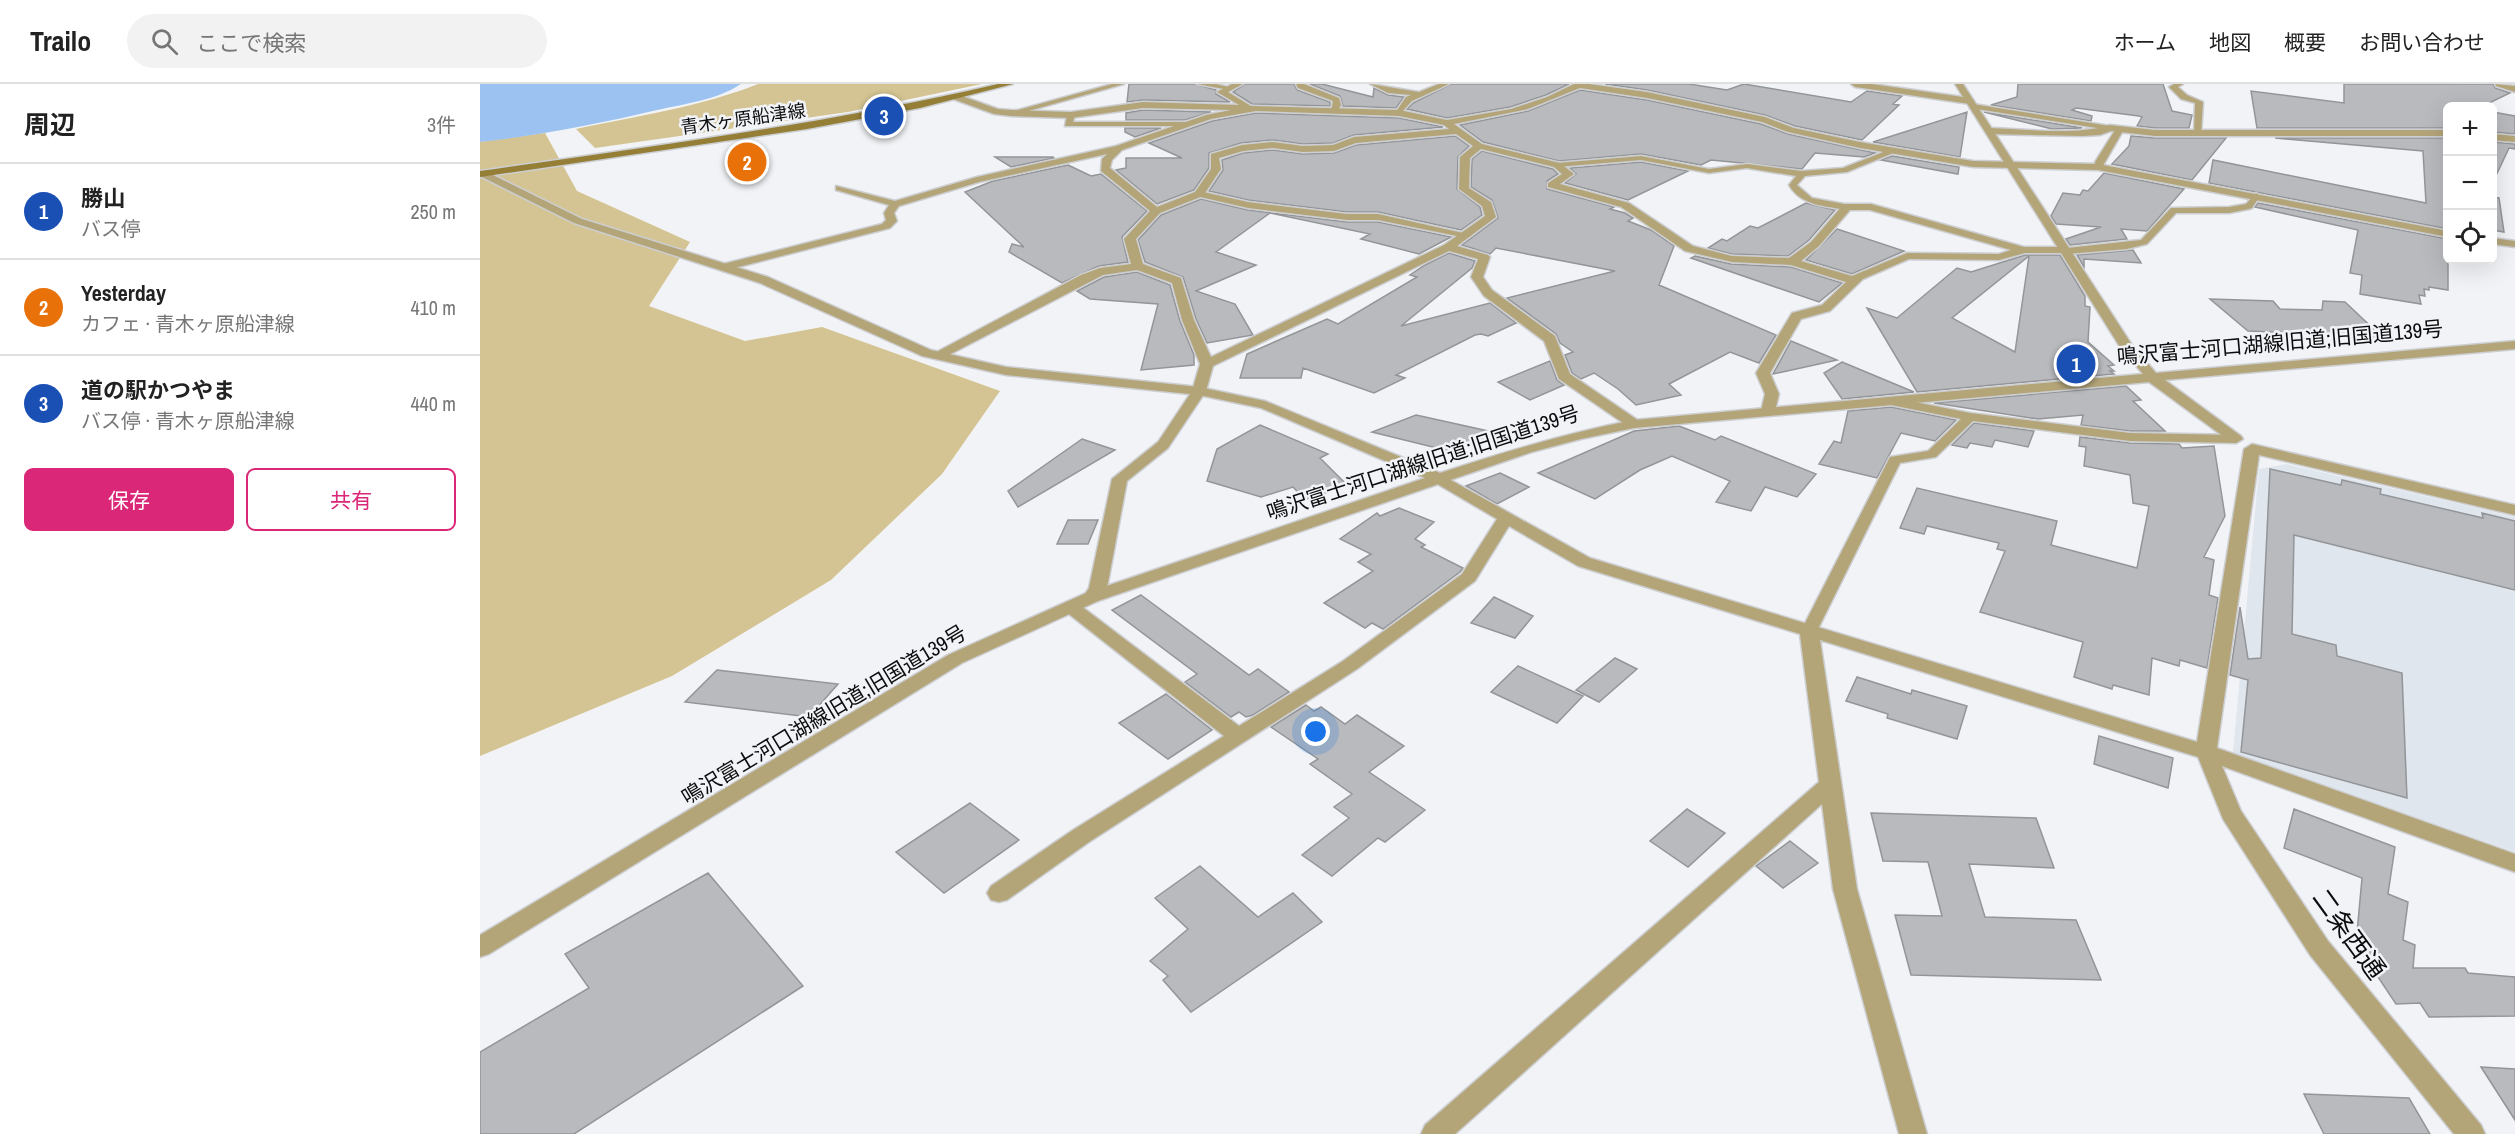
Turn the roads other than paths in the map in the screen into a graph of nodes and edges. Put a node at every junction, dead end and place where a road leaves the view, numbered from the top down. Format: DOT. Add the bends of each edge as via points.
graph roads {
  1 [pos="1009,84"];
  2 [pos="1120,84"];
  3 [pos="1201,84"];
  4 [pos="1239,84"];
  5 [pos="1374,84"];
  6 [pos="1445,84"];
  7 [pos="1580,84"];
  8 [pos="1854,84"];
  9 [pos="1959,84"];
  10 [pos="2179,84"];
  11 [pos="2499,84"];
  12 [pos="1323,85"];
  13 [pos="1303,87"];
  14 [pos="1229,88"];
  15 [pos="2515,89"];
  16 [pos="1418,94"];
  17 [pos="957,97"];
  18 [pos="1971,103"];
  19 [pos="1254,109"];
  20 [pos="1334,110"];
  21 [pos="1011,113"];
  22 [pos="1399,113"];
  23 [pos="1071,115"];
  24 [pos="1186,123"];
  25 [pos="1451,127"];
  26 [pos="2115,129"];
  27 [pos="1990,131"];
  28 [pos="2198,133"];
  29 [pos="2443,133"];
  30 [pos="2497,137"];
  31 [pos="2515,139"];
  32 [pos="1479,146"];
  33 [pos="1119,148"];
  34 [pos="1894,151"];
  35 [pos="2011,164"];
  36 [pos="1557,165"];
  37 [pos="2098,168"];
  38 [pos="482,174"];
  39 [pos="1802,174"];
  40 [pos="840,188"];
  41 [pos="1199,194"];
  42 [pos="2256,196"];
  43 [pos="895,204"];
  44 [pos="1847,207"];
  45 [pos="1156,211"];
  46 [pos="2443,233"];
  47 [pos="1467,235"];
  48 [pos="2497,242"];
  49 [pos="2515,244"];
  50 [pos="1448,247"];
  51 [pos="2025,250"];
  52 [pos="2066,251"];
  53 [pos="1792,262"];
  54 [pos="723,267"];
  55 [pos="1138,267"];
  56 [pos="1854,281"];
  57 [pos="2515,345"];
  58 [pos="938,355"];
  59 [pos="1207,364"];
  60 [pos="2153,378"];
  61 [pos="1199,391"];
  62 [pos="1890,401"];
  63 [pos="1768,411"];
  64 [pos="1970,417"];
  65 [pos="1634,424"];
  66 [pos="2236,439"];
  67 [pos="2252,449"];
  68 [pos="1440,480"];
  69 [pos="2515,510"];
  70 [pos="1506,517"];
  71 [pos="1092,597"];
  72 [pos="1071,607"];
  73 [pos="1809,631"];
  74 [pos="1238,736"];
  75 [pos="2206,752"];
  76 [pos="1831,784"];
  77 [pos="2515,863"];
  78 [pos="999,893"];
  79 [pos="480,947"];
  80 [pos="1435,1134"];
  81 [pos="1913,1134"];
  82 [pos="2471,1134"];
  1 -- 17 [label="main road, 青木ヶ原船津線"];
  2 -- 21 [label="lane"];
  3 -- 14 [label="lane"];
  4 -- 14 [label="street"];
  5 -- 16 [label="lane" via="1391,91"];
  6 -- 16 [label="lane"];
  7 -- 25 [label="street" via="1566,94 1514,109 1468,116"];
  7 -- 34 [label="street" via="1754,117 1791,130"];
  8 -- 18 [label="street"];
  9 -- 18 [label="street"];
  10 -- 28 [label="lane" via="2173,87 2176,92 2199,102"];
  11 -- 15 [label="street"];
  12 -- 13 [label="lane"];
  13 -- 20 [label="lane" via="1336,100"];
  14 -- 19 [label="street" via="1221,92"];
  16 -- 22 [label="lane"];
  17 -- 21 [label="street"];
  17 -- 38 [label="main road, 青木ヶ原船津線" via="807,126"];
  18 -- 26 [label="lane"];
  18 -- 27 [label="street"];
  19 -- 20 [label="street"];
  19 -- 23 [label="street" via="1143,105"];
  19 -- 24 [label="street"];
  20 -- 22 [label="street"];
  21 -- 23 [label="street"];
  22 -- 25 [label="street"];
  23 -- 24 [label="lane" via="1068,124"];
  24 -- 33 [label="street"];
  25 -- 32 [label="street"];
  25 -- 41 [label="street" via="1354,140 1334,148 1242,148 1214,156 1216,169"];
  26 -- 27 [label="street" via="2082,133"];
  26 -- 28 [label="street"];
  26 -- 37 [label="lane"];
  27 -- 35 [label="street"];
  28 -- 29 [label="street"];
  30 -- 31 [label="street"];
  32 -- 36 [label="street"];
  32 -- 47 [label="street" via="1465,156 1464,189 1487,204 1491,217"];
  33 -- 43 [label="street" via="988,177"];
  33 -- 45 [label="street" via="1107,159 1105,169"];
  34 -- 35 [label="street" via="1973,164"];
  34 -- 39 [label="lane" via="1844,170"];
  35 -- 37 [label="street"];
  35 -- 52 [label="street"];
  36 -- 39 [label="lane" via="1641,158 1709,171 1747,166"];
  36 -- 53 [label="street" via="1569,174 1552,185 1625,205 1689,249 1732,259"];
  37 -- 42 [label="street"];
  38 -- 54 [label="street" via="578,221"];
  39 -- 44 [label="lane" via="1793,185 1795,190 1809,200"];
  40 -- 43 [label="street"];
  41 -- 45 [label="street"];
  41 -- 47 [label="lane" via="1248,205 1378,217"];
  42 -- 46 [label="street"];
  42 -- 52 [label="lane" via="2249,206 2229,210 2174,210 2144,242"];
  43 -- 54 [label="street" via="889,213 892,221 886,226"];
  44 -- 51 [label="street" via="1871,207"];
  44 -- 53 [label="street" via="1815,244"];
  45 -- 55 [label="street" via="1130,239"];
  47 -- 50 [label="street"];
  48 -- 49 [label="street"];
  50 -- 59 [label="street"];
  50 -- 65 [label="street" via="1484,257 1477,277 1488,292 1550,339 1564,376"];
  51 -- 52 [label="street"];
  51 -- 56 [label="street" via="1999,257 1907,256"];
  52 -- 60 [label="street" via="2127,347"];
  53 -- 56 [label="street"];
  54 -- 58 [label="street" via="774,284"];
  55 -- 58 [label="street" via="1085,278"];
  55 -- 59 [label="street" via="1177,281"];
  56 -- 63 [label="street" via="1826,308 1796,316 1762,373 1772,394"];
  57 -- 60 [label="street, 鳴沢富士河口湖線旧道;旧国道139号"];
  58 -- 61 [label="street" via="1006,371"];
  59 -- 61 [label="street"];
  60 -- 62 [label="street, 鳴沢富士河口湖線旧道;旧国道139号"];
  60 -- 66 [label="street"];
  61 -- 68 [label="street" via="1265,405"];
  61 -- 71 [label="street" via="1163,445 1120,479 1098,588"];
  62 -- 63 [label="street, 鳴沢富士河口湖線旧道;旧国道139号"];
  62 -- 64 [label="lane"];
  63 -- 65 [label="street, 鳴沢富士河口湖線旧道;旧国道139号"];
  64 -- 66 [label="lane" via="2130,437"];
  64 -- 73 [label="lane" via="1932,454 1894,460"];
  65 -- 68 [label="street, 鳴沢富士河口湖線旧道;旧国道139号" via="1527,449"];
  66 -- 67 [label="street"];
  67 -- 69 [label="street"];
  67 -- 75 [label="street"];
  68 -- 70 [label="street"];
  68 -- 71 [label="street, 鳴沢富士河口湖線旧道;旧国道139号"];
  70 -- 73 [label="street" via="1584,562"];
  70 -- 74 [label="street" via="1469,577 1350,665"];
  71 -- 72 [label="street, 鳴沢富士河口湖線旧道;旧国道139号"];
  72 -- 74 [label="street"];
  72 -- 79 [label="street, 鳴沢富士河口湖線旧道;旧国道139号" via="955,659"];
  73 -- 75 [label="street"];
  73 -- 76 [label="street"];
  74 -- 78 [label="street"];
  75 -- 77 [label="street"];
  75 -- 82 [label="street, 二条西通" via="2231,813 2319,948"];
  76 -- 80 [label="street"];
  76 -- 81 [label="street" via="1845,889"];
}
